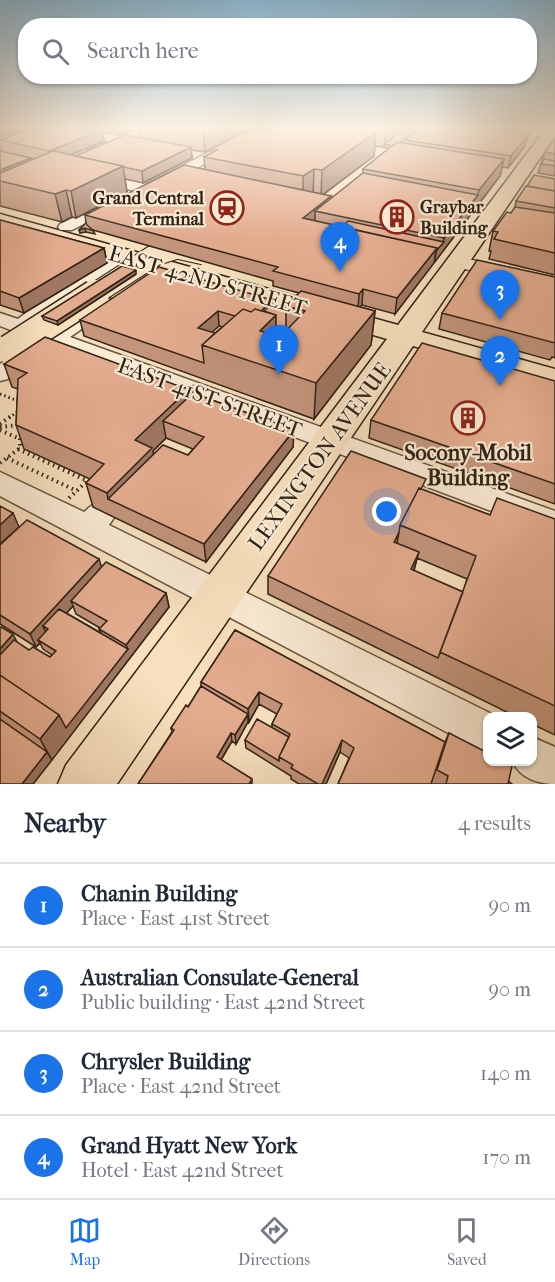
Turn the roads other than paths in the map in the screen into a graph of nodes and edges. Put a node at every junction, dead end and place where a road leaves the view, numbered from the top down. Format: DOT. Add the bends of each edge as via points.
graph roads {
  1 [pos="194,165"];
  2 [pos="206,165"];
  3 [pos="372,165"];
  4 [pos="381,165"];
  5 [pos="522,165"];
  6 [pos="77,173"];
  7 [pos="513,174"];
  8 [pos="543,179"];
  9 [pos="132,204"];
  10 [pos="326,208"];
  11 [pos="0,220"];
  12 [pos="110,225"];
  13 [pos="66,227"];
  14 [pos="284,236"];
  15 [pos="150,256"];
  16 [pos="229,260"];
  17 [pos="458,261"];
  18 [pos="114,264"];
  19 [pos="555,284"];
  20 [pos="59,335"];
  21 [pos="405,336"];
  22 [pos="8,340"];
  23 [pos="555,378"];
  24 [pos="329,440"];
  25 [pos="14,470"];
  26 [pos="555,523"];
  27 [pos="218,596"];
  28 [pos="483,731"];
  29 [pos="537,760"];
  30 [pos="555,769"];
  31 [pos="85,784"];
  1 -- 6 [label="street" via="152,187 140,188"];
  2 -- 9 [label="main road"];
  3 -- 14 [label="main road, bridge"];
  4 -- 10 [label="street"];
  5 -- 7 [label="main road, LEXINGTON AVENUE"];
  7 -- 8 [label="main road"];
  7 -- 17 [label="main road, LEXINGTON AVENUE" via="499,214"];
  9 -- 12 [label="main road"];
  9 -- 13 [label="street"];
  11 -- 21 [label="main road, EAST 42ND STREET"];
  15 -- 16 [label="main road, bridge" via="181,248"];
  15 -- 20 [label="street"];
  15 -- 22 [label="main road, bridge"];
  17 -- 19 [label="street"];
  17 -- 21 [label="main road, LEXINGTON AVENUE"];
  18 -- 22 [label="street" via="56,297"];
  20 -- 22 [label="street, EAST 41ST STREET"];
  20 -- 22 [label="street"];
  20 -- 24 [label="street, EAST 41ST STREET"];
  21 -- 23 [label="main road, EAST 42ND STREET"];
  21 -- 24 [label="main road, LEXINGTON AVENUE"];
  24 -- 26 [label="street, EAST 41ST STREET"];
  24 -- 27 [label="main road, LEXINGTON AVENUE"];
  25 -- 27 [label="street"];
  27 -- 28 [label="street"];
  27 -- 31 [label="main road, LEXINGTON AVENUE"];
  29 -- 30 [label="street"];
}
